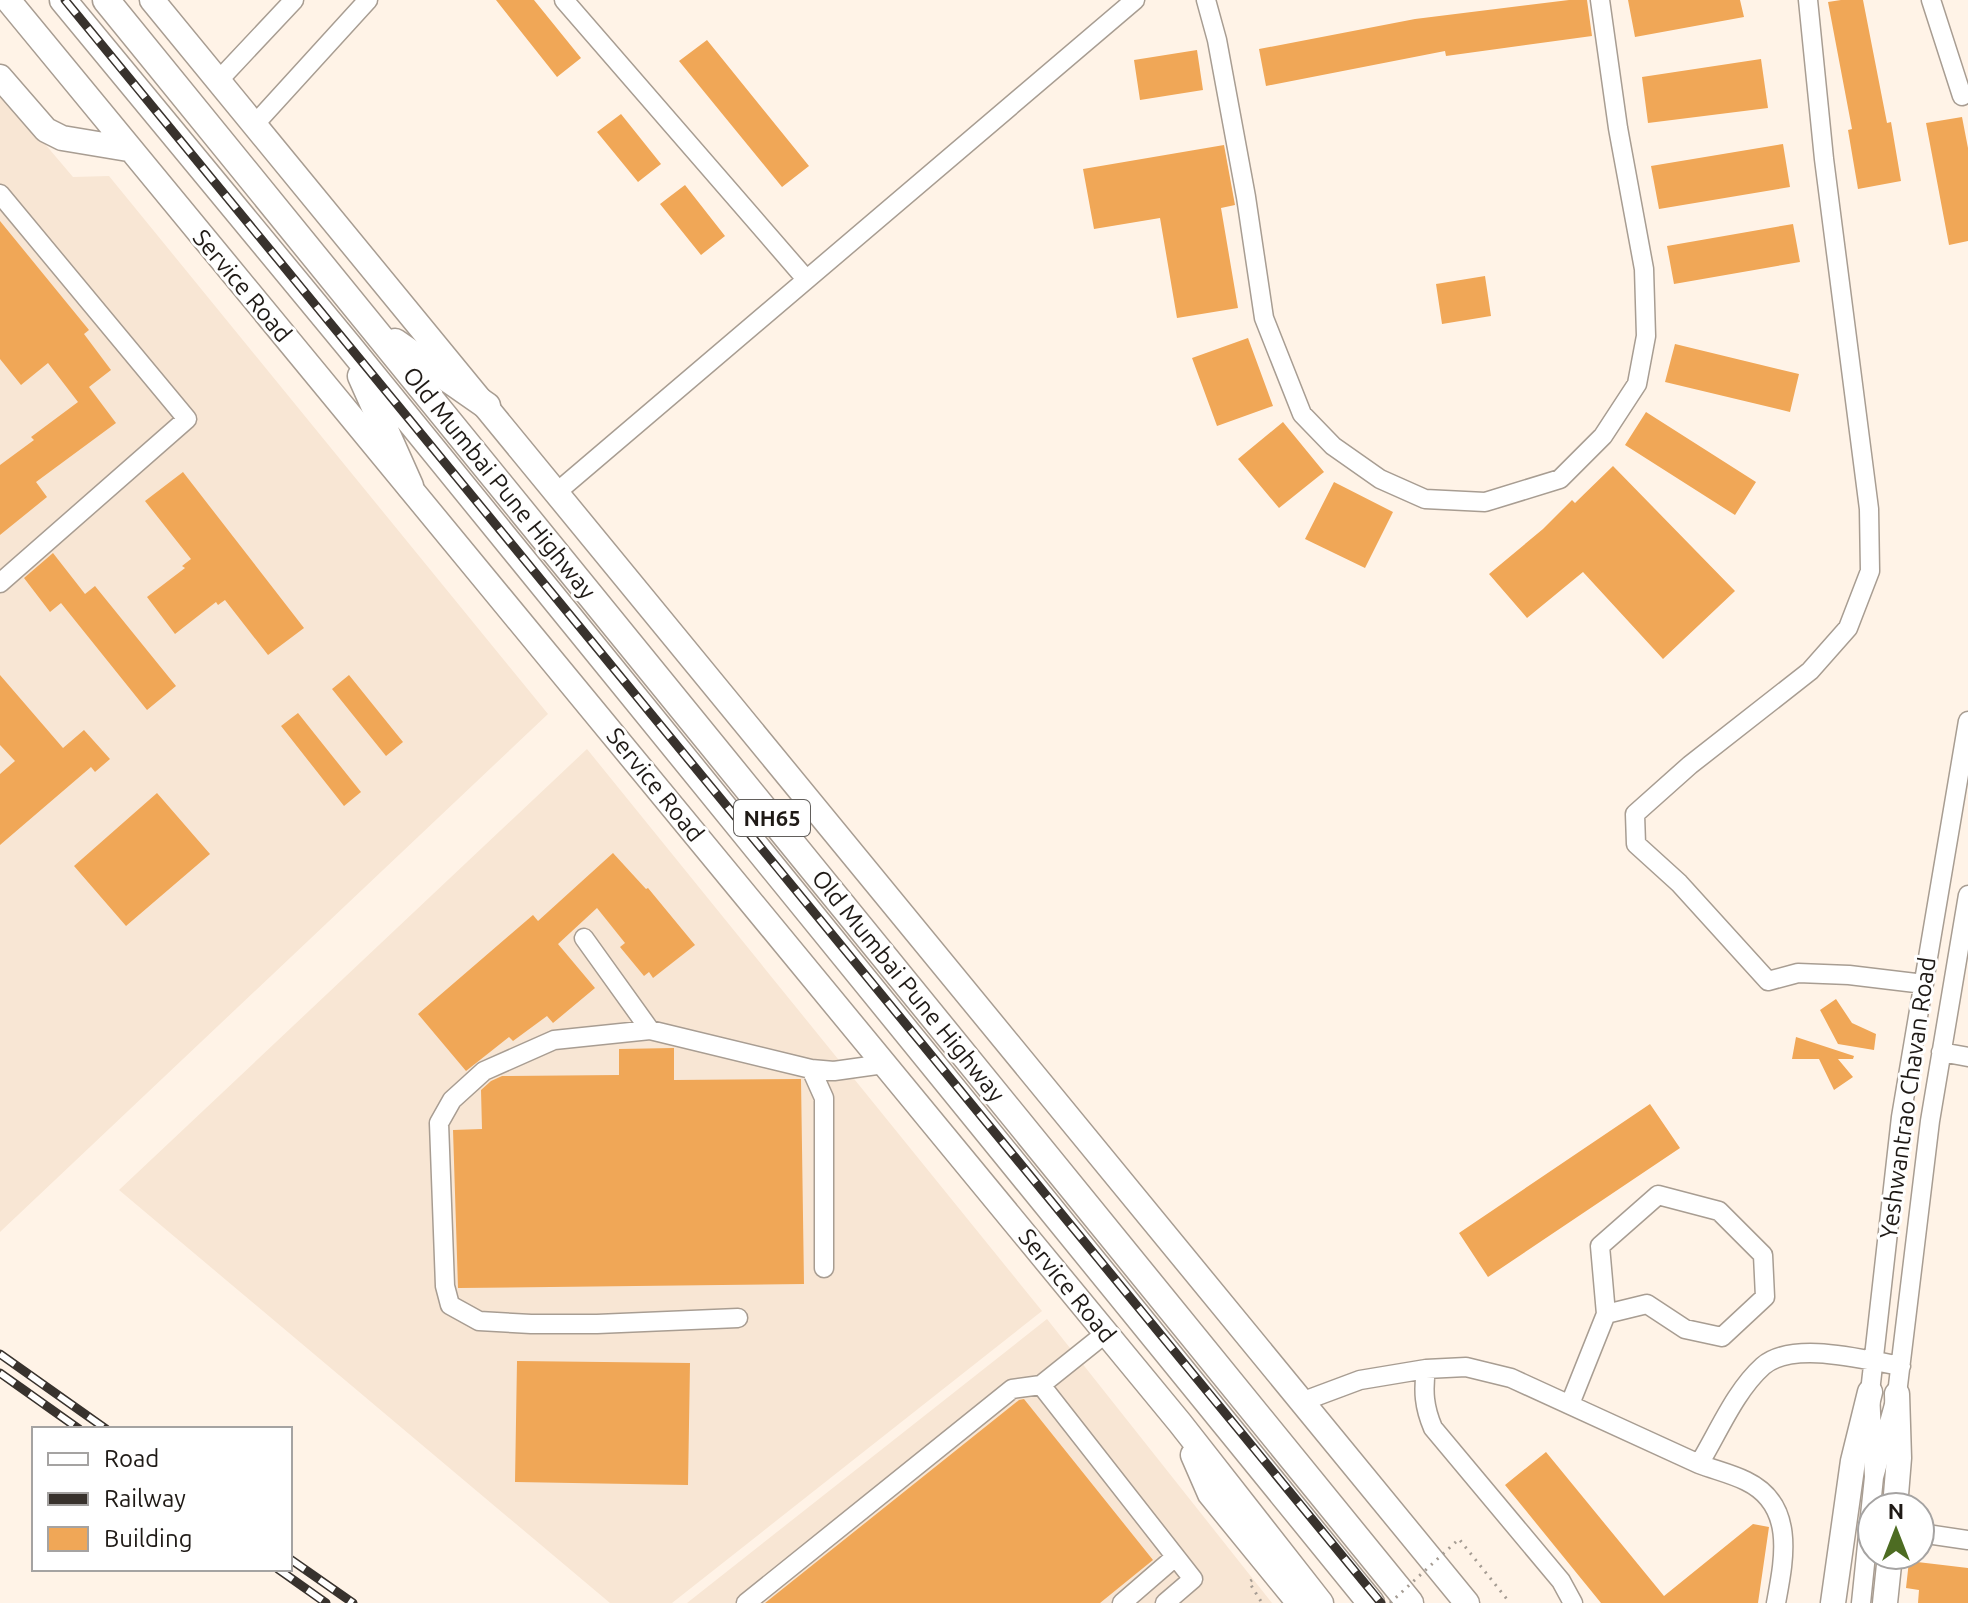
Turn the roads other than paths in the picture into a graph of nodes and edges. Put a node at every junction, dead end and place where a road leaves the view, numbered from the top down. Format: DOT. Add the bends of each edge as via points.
graph roads {
  1 [pos="8,0"];
  2 [pos="63,0"];
  3 [pos="106,0"];
  4 [pos="152,0"];
  5 [pos="294,0"];
  6 [pos="368,0"];
  7 [pos="564,0"];
  8 [pos="1135,0"];
  9 [pos="1206,0"];
  10 [pos="1600,0"];
  11 [pos="1808,0"];
  12 [pos="1931,0"];
  13 [pos="0,77"];
  14 [pos="218,81"];
  15 [pos="1962,96"];
  16 [pos="255,124"];
  17 [pos="128,149"];
  18 [pos="0,194"];
  19 [pos="806,279"];
  20 [pos="369,324"];
  21 [pos="348,345"];
  22 [pos="487,406"];
  23 [pos="410,486"];
  24 [pos="557,492"];
  25 [pos="0,583"];
  26 [pos="1968,721"];
  27 [pos="1968,895"];
  28 [pos="584,938"];
  29 [pos="1931,943"];
  30 [pos="1964,948"];
  31 [pos="1924,984"];
  32 [pos="650,1030"];
  33 [pos="1941,1052"];
  34 [pos="1968,1057"];
  35 [pos="884,1064"];
  36 [pos="811,1069"];
  37 [pos="824,1268"];
  38 [pos="1606,1314"];
  39 [pos="738,1318"];
  40 [pos="1106,1333"];
  41 [pos="1873,1362"];
  42 [pos="1901,1366"];
  43 [pos="1426,1369"];
  44 [pos="1041,1385"];
  45 [pos="1870,1392"];
  46 [pos="1897,1394"];
  47 [pos="1301,1402"];
  48 [pos="1570,1404"];
  49 [pos="1180,1423"];
  50 [pos="1699,1464"];
  51 [pos="1874,1477"];
  52 [pos="1896,1491"];
  53 [pos="1936,1535"];
  54 [pos="1968,1540"];
  55 [pos="1174,1558"];
  56 [pos="1888,1571"];
  57 [pos="1154,1576"];
  58 [pos="1173,1600"];
  59 [pos="746,1603"];
  60 [pos="1122,1603"];
  61 [pos="1299,1603"];
  62 [pos="1321,1603"];
  63 [pos="1371,1603"];
  64 [pos="1410,1603"];
  65 [pos="1467,1603"];
  66 [pos="1573,1603"];
  67 [pos="1776,1603"];
  68 [pos="1833,1603"];
  69 [pos="1861,1603"];
  70 [pos="1885,1603"];
  1 -- 17 [label="main road, Service Road"];
  2 -- 21 [label="highway, Old Mumbai Pune Highway / NH65"];
  3 -- 20 [label="highway, Old Mumbai Pune Highway / NH65"];
  4 -- 14 [label="main road"];
  5 -- 14 [label="street"];
  6 -- 16 [label="street"];
  7 -- 19 [label="street"];
  8 -- 19 [label="street"];
  9 -- 10 [label="street" via="1264,318 1302,414 1333,446 1380,479 1425,499 1485,502 1560,479 1603,436 1637,384 1646,336 1644,269"];
  11 -- 31 [label="street" via="1869,509 1870,571 1848,628 1810,671 1635,814 1636,844 1768,981 1798,973"];
  12 -- 15 [label="street"];
  13 -- 17 [label="main road" via="46,130 62,138"];
  14 -- 16 [label="main road"];
  16 -- 22 [label="main road"];
  17 -- 23 [label="main road, Service Road"];
  18 -- 25 [label="street" via="187,419"];
  19 -- 24 [label="street"];
  20 -- 22 [label="highway"];
  20 -- 64 [label="highway, Old Mumbai Pune Highway / NH65"];
  21 -- 23 [label="highway"];
  21 -- 63 [label="highway, Old Mumbai Pune Highway / NH65"];
  22 -- 24 [label="main road"];
  23 -- 35 [label="main road, Service Road"];
  24 -- 47 [label="main road"];
  26 -- 29 [label="street, Yeshwantrao Chavan Road"];
  27 -- 30 [label="street, Yeshwantrao Chavan Road"];
  28 -- 32 [label="street"];
  29 -- 30 [label="street"];
  29 -- 31 [label="street, Yeshwantrao Chavan Road"];
  30 -- 33 [label="street, Yeshwantrao Chavan Road"];
  31 -- 41 [label="street, Yeshwantrao Chavan Road" via="1901,1117"];
  32 -- 36 [label="street"];
  32 -- 39 [label="street" via="537,1045 484,1071 452,1100 439,1123 450,1305 479,1321 531,1324"];
  33 -- 34 [label="street"];
  33 -- 42 [label="street, Yeshwantrao Chavan Road"];
  35 -- 36 [label="street"];
  35 -- 40 [label="main road, Service Road"];
  36 -- 37 [label="street" via="824,1098"];
  38 -- 38 [label="street" via="1600,1246 1658,1195 1719,1211 1763,1255 1765,1297 1722,1337 1685,1329 1647,1304"];
  38 -- 48 [label="street"];
  40 -- 44 [label="street"];
  40 -- 49 [label="main road, Service Road"];
  41 -- 42 [label="street"];
  41 -- 45 [label="street, Yeshwantrao Chavan Road"];
  41 -- 50 [label="street" via="1814,1354 1786,1355 1765,1365 1744,1389"];
  42 -- 46 [label="street, Yeshwantrao Chavan Road"];
  43 -- 47 [label="street" via="1360,1380"];
  43 -- 48 [label="street" via="1466,1367 1511,1378"];
  43 -- 66 [label="street" via="1425,1408 1433,1428 1561,1581"];
  44 -- 55 [label="street"];
  44 -- 59 [label="street" via="1012,1389"];
  45 -- 51 [label="street, Yeshwantrao Chavan Road"];
  45 -- 68 [label="main road" via="1853,1461"];
  46 -- 51 [label="street, Yeshwantrao Chavan Road"];
  46 -- 52 [label="main road"];
  47 -- 65 [label="main road"];
  48 -- 50 [label="street"];
  49 -- 61 [label="main road" via="1210,1494"];
  49 -- 62 [label="main road, Service Road"];
  50 -- 67 [label="street" via="1749,1482 1773,1503 1783,1525"];
  51 -- 69 [label="street, Yeshwantrao Chavan Road"];
  53 -- 54 [label="street"];
  55 -- 57 [label="street"];
  55 -- 58 [label="street" via="1193,1579"];
  56 -- 70 [label="main road"];
  57 -- 58 [label="street"];
  57 -- 60 [label="street"];
}
